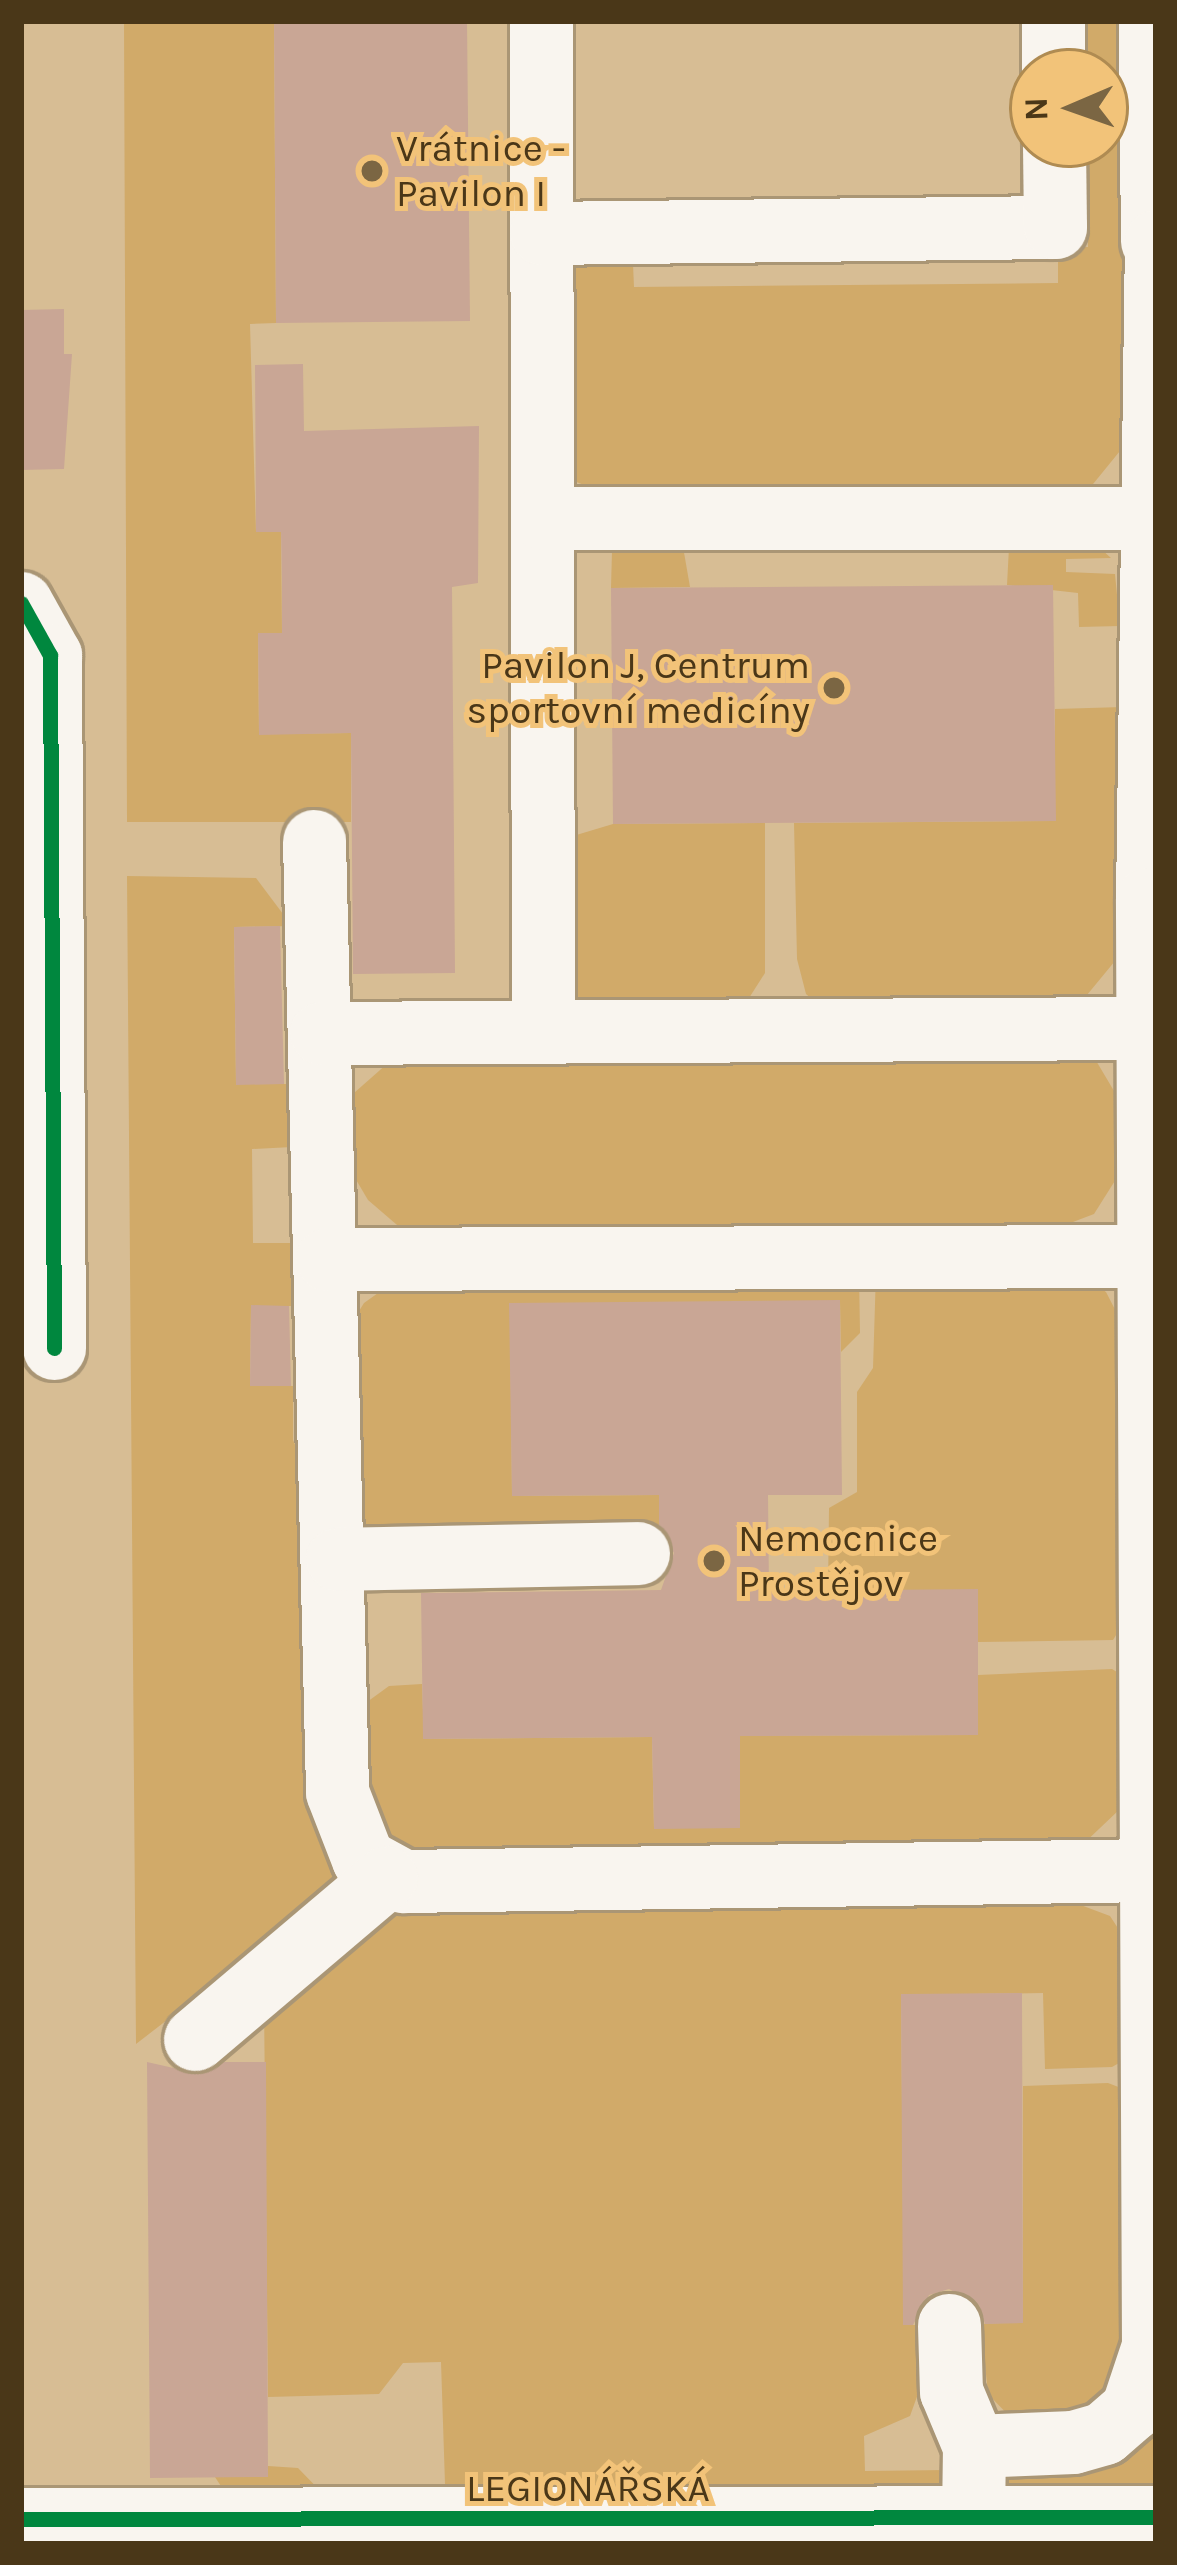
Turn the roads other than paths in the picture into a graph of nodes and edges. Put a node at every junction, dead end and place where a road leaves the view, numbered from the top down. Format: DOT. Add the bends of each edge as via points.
graph roads {
  1 [pos="541,21"];
  2 [pos="1150,21"];
  3 [pos="1054,168"];
  4 [pos="541,233"];
  5 [pos="1154,241"];
  6 [pos="542,518"];
  7 [pos="1150,518"];
  8 [pos="28,611"];
  9 [pos="314,841"];
  10 [pos="1151,898"];
  11 [pos="1147,1028"];
  12 [pos="543,1030"];
  13 [pos="321,1033"];
  14 [pos="1148,1256"];
  15 [pos="327,1259"];
  16 [pos="54,1348"];
  17 [pos="638,1553"];
  18 [pos="337,1559"];
  19 [pos="1151,1870"];
  20 [pos="386,1877"];
  21 [pos="195,2038"];
  22 [pos="949,2325"];
  23 [pos="974,2446"];
  24 [pos="1156,2517"];
  25 [pos="973,2518"];
  26 [pos="21,2519"];
  1 -- 4 [label="street"];
  2 -- 5 [label="street"];
  3 -- 4 [label="street" via="1055,227"];
  4 -- 6 [label="street"];
  5 -- 7 [label="street"];
  6 -- 7 [label="street"];
  6 -- 12 [label="street"];
  7 -- 10 [label="street"];
  8 -- 16 [label="street" via="50,662"];
  9 -- 13 [label="street"];
  10 -- 11 [label="street"];
  11 -- 12 [label="street"];
  11 -- 14 [label="street"];
  12 -- 13 [label="street"];
  13 -- 15 [label="street"];
  14 -- 15 [label="street"];
  14 -- 19 [label="street"];
  15 -- 18 [label="street"];
  17 -- 18 [label="street"];
  18 -- 20 [label="street" via="337,1792 351,1842"];
  19 -- 20 [label="street"];
  19 -- 23 [label="street" via="1147,2380 1132,2409 1104,2433"];
  20 -- 21 [label="street"];
  22 -- 23 [label="street" via="951,2391"];
  23 -- 25 [label="street"];
  24 -- 25 [label="street, LEGIONÁŘSKÁ"];
  25 -- 26 [label="street, LEGIONÁŘSKÁ" via="357,2504"];
}
